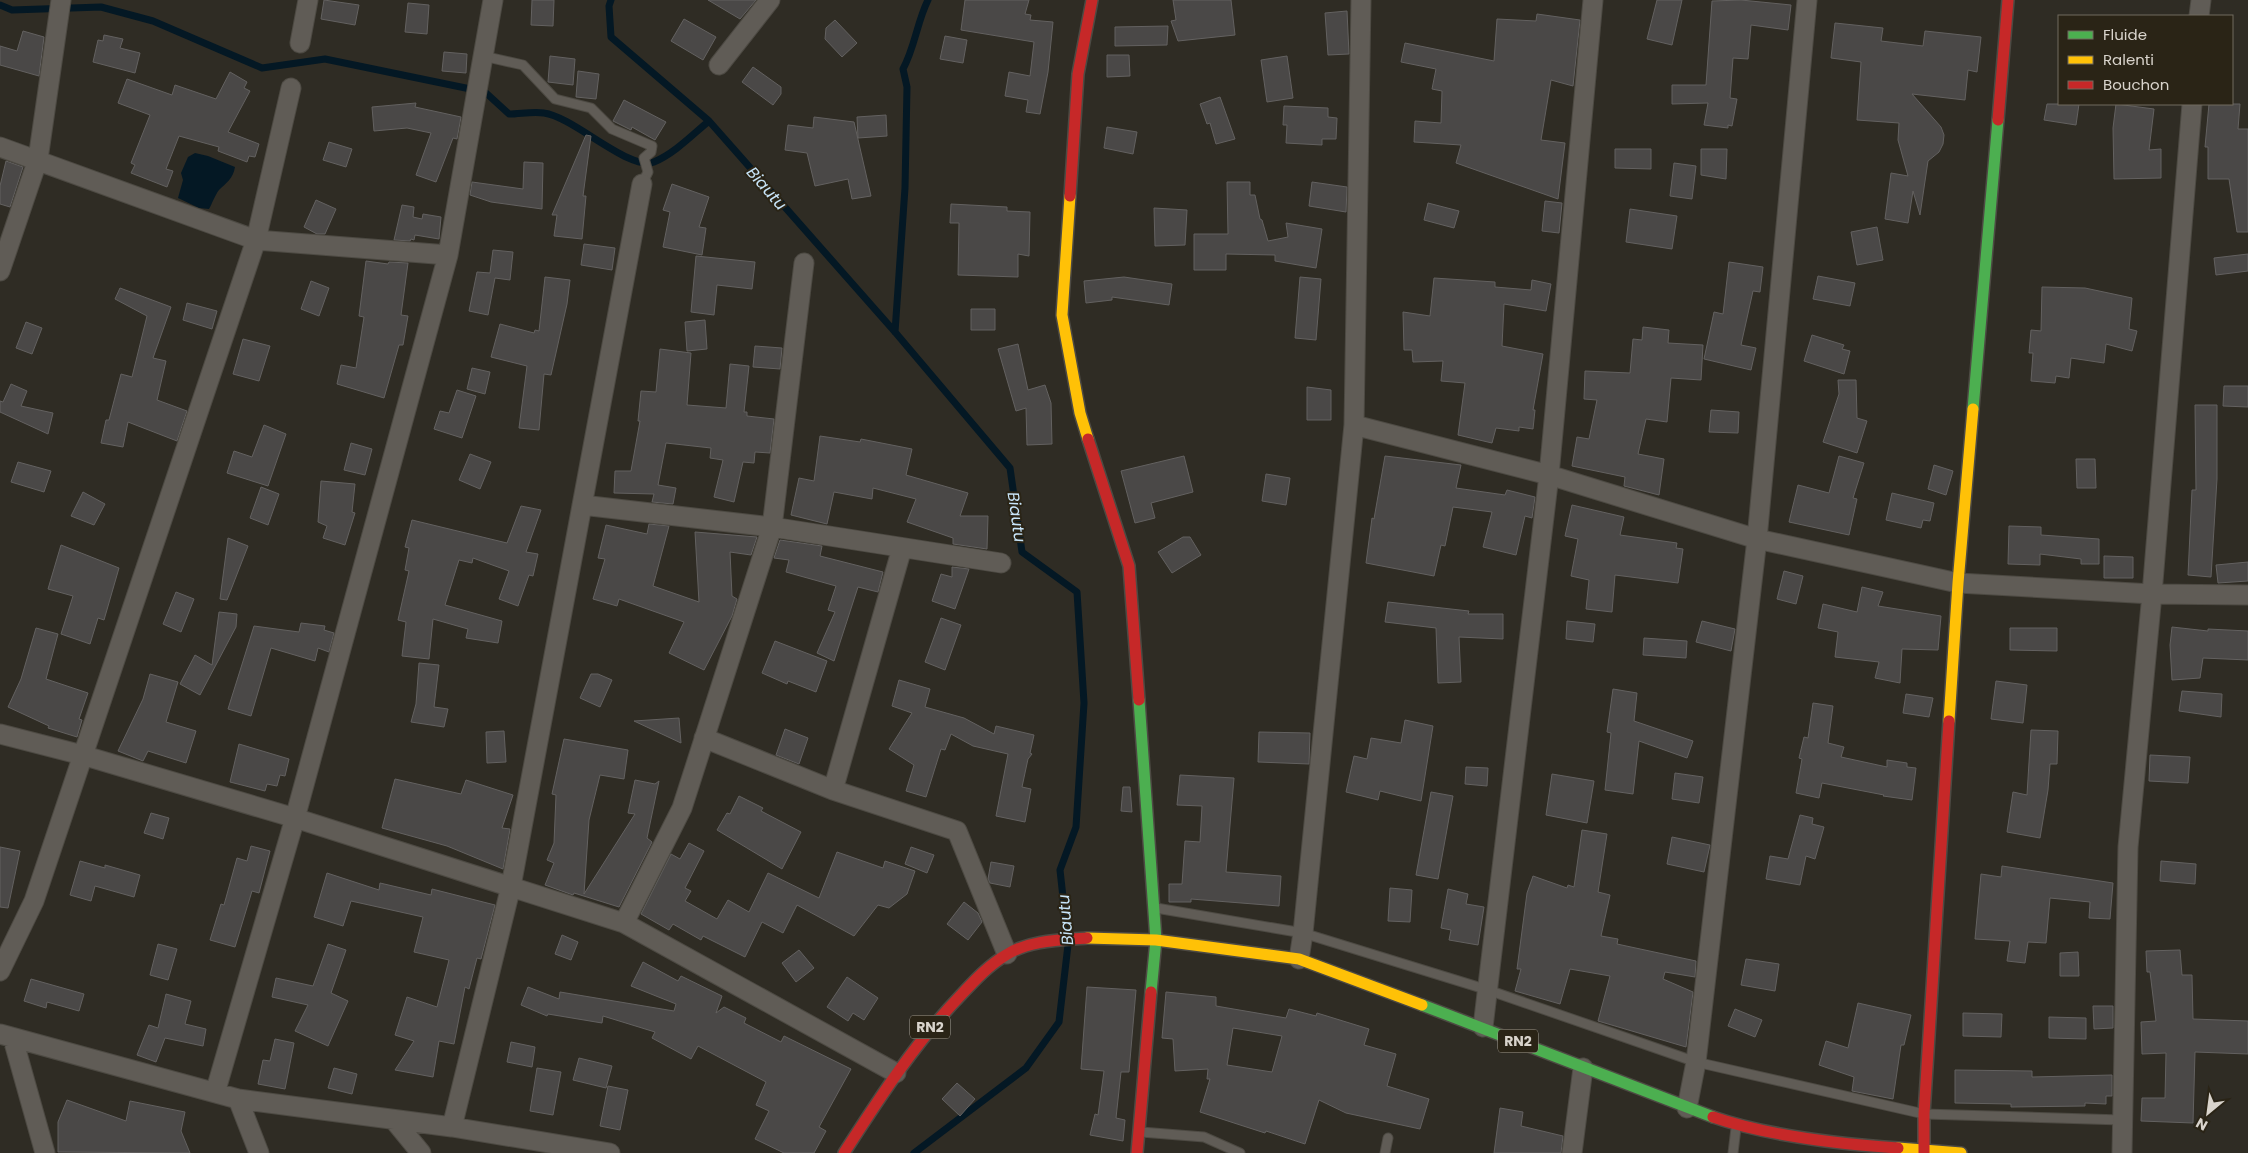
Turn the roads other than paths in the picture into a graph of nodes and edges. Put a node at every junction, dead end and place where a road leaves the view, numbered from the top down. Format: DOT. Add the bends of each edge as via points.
graph roads {
  1 [pos="308,0"];
  2 [pos="493,0"];
  3 [pos="770,0"];
  4 [pos="1092,0"];
  5 [pos="1361,0"];
  6 [pos="1593,0"];
  7 [pos="1807,0"];
  8 [pos="2008,0"];
  9 [pos="2201,0"];
  10 [pos="60,9"];
  11 [pos="2200,15"];
  12 [pos="300,43"];
  13 [pos="483,56"];
  14 [pos="719,64"];
  15 [pos="291,88"];
  16 [pos="2192,105"];
  17 [pos="0,146"];
  18 [pos="38,159"];
  19 [pos="645,178"];
  20 [pos="256,240"];
  21 [pos="448,255"];
  22 [pos="804,263"];
  23 [pos="0,271"];
  24 [pos="1354,425"];
  25 [pos="1549,475"];
  26 [pos="582,505"];
  27 [pos="772,527"];
  28 [pos="1757,539"];
  29 [pos="902,548"];
  30 [pos="1001,563"];
  31 [pos="1958,583"];
  32 [pos="2152,594"];
  33 [pos="2248,595"];
  34 [pos="0,734"];
  35 [pos="704,738"];
  36 [pos="82,756"];
  37 [pos="833,790"];
  38 [pos="295,818"];
  39 [pos="511,886"];
  40 [pos="1154,908"];
  41 [pos="624,922"];
  42 [pos="1303,933"];
  43 [pos="1156,940"];
  44 [pos="1007,954"];
  45 [pos="1299,960"];
  46 [pos="0,971"];
  47 [pos="1488,990"];
  48 [pos="1483,1027"];
  49 [pos="7,1037"];
  50 [pos="1696,1062"];
  51 [pos="1583,1068"];
  52 [pos="896,1073"];
  53 [pos="215,1093"];
  54 [pos="238,1099"];
  55 [pos="1687,1108"];
  56 [pos="1924,1114"];
  57 [pos="394,1120"];
  58 [pos="2122,1120"];
  59 [pos="1736,1125"];
  60 [pos="452,1127"];
  61 [pos="1139,1131"];
  62 [pos="1388,1138"];
  63 [pos="1848,1149"];
  64 [pos="1924,1152"];
  65 [pos="45,1153"];
  66 [pos="259,1153"];
  67 [pos="421,1153"];
  68 [pos="610,1153"];
  69 [pos="844,1153"];
  70 [pos="1138,1153"];
  71 [pos="1240,1153"];
  72 [pos="1385,1153"];
  73 [pos="1572,1153"];
  74 [pos="1733,1153"];
  75 [pos="1962,1153"];
  76 [pos="2122,1153"];
  1 -- 12 [label="street"];
  2 -- 13 [label="street"];
  3 -- 14 [label="street"];
  4 -- 40 [label="main road" via="1078,74 1062,315 1080,413 1130,566"];
  5 -- 24 [label="street"];
  6 -- 25 [label="street"];
  7 -- 28 [label="street"];
  8 -- 31 [label="main road"];
  9 -- 11 [label="street"];
  10 -- 18 [label="street"];
  13 -- 19 [label="lane" via="523,65 555,98 592,108 612,129 652,146 644,158"];
  13 -- 21 [label="street"];
  15 -- 20 [label="street"];
  16 -- 32 [label="street"];
  17 -- 18 [label="street"];
  18 -- 20 [label="street"];
  18 -- 23 [label="street"];
  19 -- 26 [label="street"];
  20 -- 21 [label="street"];
  20 -- 36 [label="street"];
  21 -- 38 [label="street"];
  22 -- 27 [label="street"];
  24 -- 25 [label="street"];
  24 -- 42 [label="street"];
  25 -- 28 [label="street"];
  25 -- 47 [label="street"];
  26 -- 27 [label="street"];
  26 -- 39 [label="street"];
  27 -- 29 [label="street"];
  27 -- 35 [label="street"];
  28 -- 31 [label="street"];
  28 -- 50 [label="street"];
  29 -- 30 [label="street"];
  29 -- 37 [label="street"];
  31 -- 32 [label="street"];
  31 -- 56 [label="main road"];
  32 -- 33 [label="street"];
  32 -- 58 [label="street" via="2128,847"];
  34 -- 36 [label="street"];
  35 -- 37 [label="street"];
  35 -- 41 [label="street" via="682,808"];
  36 -- 38 [label="street"];
  36 -- 46 [label="street" via="34,901"];
  37 -- 44 [label="street" via="957,831"];
  38 -- 39 [label="street"];
  38 -- 53 [label="street"];
  39 -- 41 [label="street"];
  39 -- 60 [label="street"];
  40 -- 42 [label="lane"];
  40 -- 43 [label="main road"];
  41 -- 52 [label="street"];
  42 -- 45 [label="street"];
  42 -- 47 [label="lane"];
  43 -- 44 [label="main road, RN2" via="1089,938 1052,941"];
  43 -- 45 [label="main road, RN2"];
  43 -- 61 [label="main road"];
  44 -- 52 [label="main road, RN2" via="980,975 933,1024"];
  45 -- 48 [label="main road, RN2"];
  47 -- 48 [label="street"];
  47 -- 50 [label="lane"];
  48 -- 51 [label="main road, RN2"];
  49 -- 53 [label="street"];
  49 -- 65 [label="street"];
  50 -- 55 [label="street"];
  50 -- 56 [label="lane"];
  51 -- 55 [label="main road, RN2"];
  51 -- 73 [label="street"];
  52 -- 69 [label="main road, RN2"];
  53 -- 54 [label="street"];
  54 -- 57 [label="street"];
  54 -- 66 [label="street"];
  55 -- 59 [label="main road, RN2"];
  56 -- 58 [label="lane"];
  56 -- 64 [label="main road"];
  57 -- 60 [label="street"];
  57 -- 67 [label="street"];
  58 -- 76 [label="street"];
  59 -- 63 [label="main road, RN2"];
  59 -- 74 [label="lane"];
  60 -- 68 [label="street"];
  61 -- 70 [label="main road"];
  61 -- 71 [label="lane" via="1204,1137"];
  62 -- 72 [label="lane"];
  63 -- 64 [label="main road, RN2"];
  64 -- 75 [label="main road, RN2"];
}
